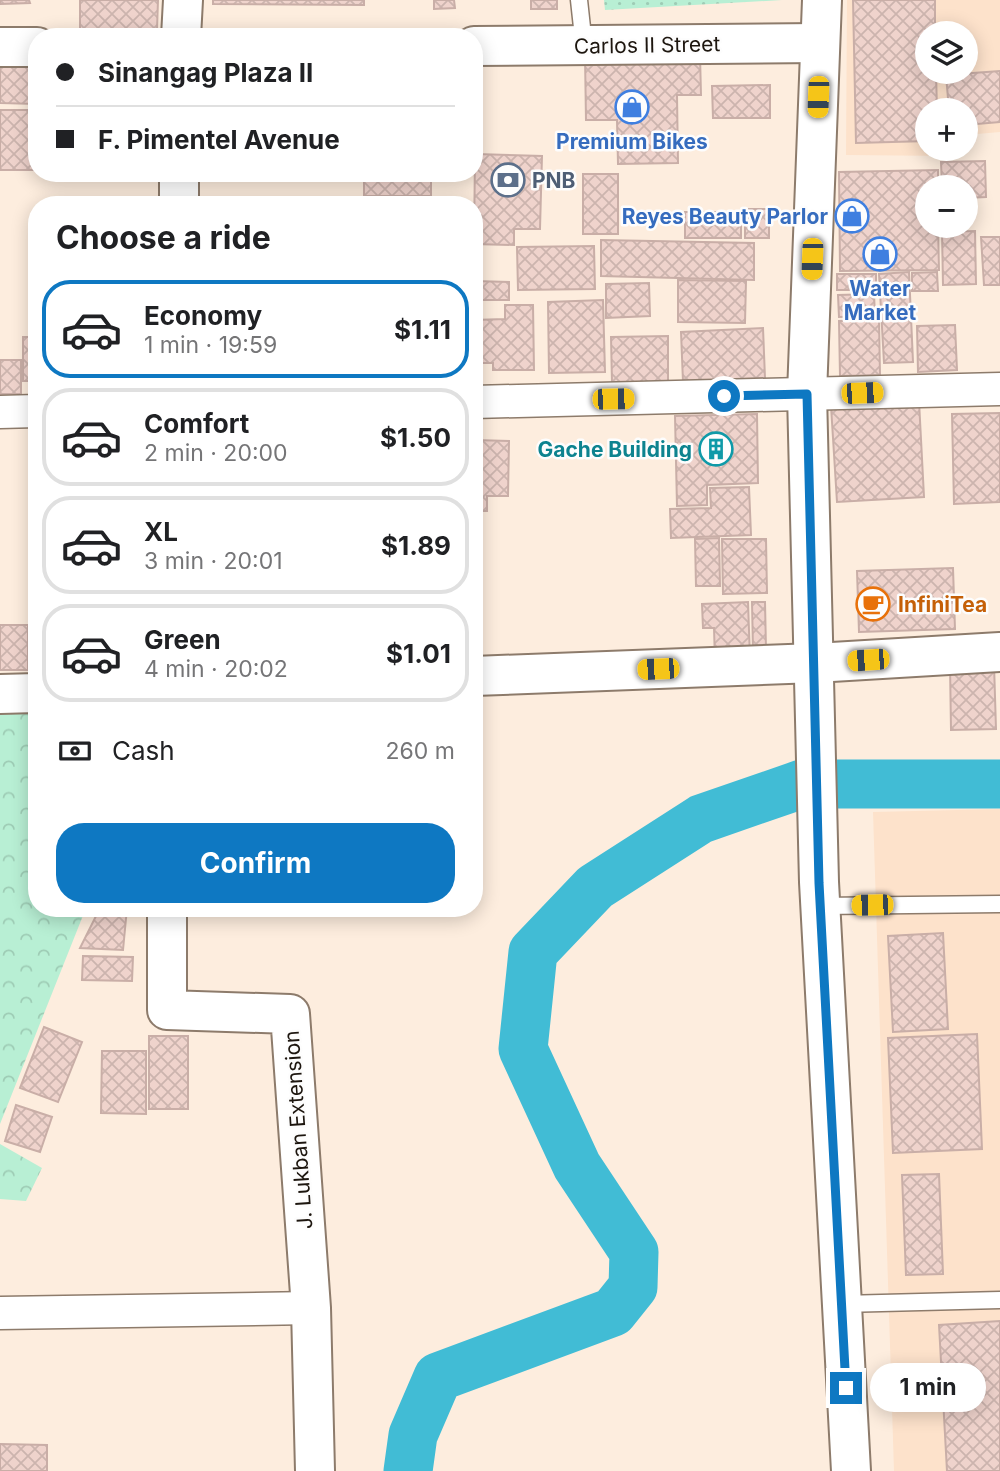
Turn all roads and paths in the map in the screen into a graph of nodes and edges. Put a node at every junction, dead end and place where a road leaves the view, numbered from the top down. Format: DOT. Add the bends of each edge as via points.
graph roads {
  1 [pos="183,0"];
  2 [pos="579,0"];
  3 [pos="822,0"];
  4 [pos="181,28"];
  5 [pos="820,43"];
  6 [pos="483,46"];
  7 [pos="584,46"];
  8 [pos="0,47"];
  9 [pos="28,47"];
  10 [pos="1000,388"];
  11 [pos="807,394"];
  12 [pos="483,402"];
  13 [pos="28,411"];
  14 [pos="0,412"];
  15 [pos="1000,652"];
  16 [pos="815,663"];
  17 [pos="483,676"];
  18 [pos="28,693"];
  19 [pos="0,694"];
  20 [pos="1000,904"];
  21 [pos="820,906"];
  22 [pos="167,917"];
  23 [pos="1000,1300"];
  24 [pos="842,1304"];
  25 [pos="311,1308"];
  26 [pos="0,1313"];
  27 [pos="316,1471"];
  28 [pos="850,1471"];
  1 -- 4 [label="main road"];
  2 -- 7 [label="lane"];
  3 -- 5 [label="main road"];
  5 -- 7 [label="main road, Carlos II Street"];
  5 -- 11 [label="main road"];
  6 -- 7 [label="main road, Carlos II Street"];
  8 -- 9 [label="main road"];
  10 -- 11 [label="street"];
  11 -- 12 [label="street"];
  11 -- 16 [label="main road"];
  13 -- 14 [label="street"];
  15 -- 16 [label="main road"];
  16 -- 17 [label="main road"];
  16 -- 21 [label="main road"];
  18 -- 19 [label="main road"];
  20 -- 21 [label="lane"];
  21 -- 24 [label="main road"];
  22 -- 25 [label="main road, J. Lukban Extension" via="167,1010 290,1014"];
  23 -- 24 [label="lane"];
  24 -- 28 [label="main road"];
  25 -- 26 [label="street"];
  25 -- 27 [label="main road, J. Lukban Extension"];
}
